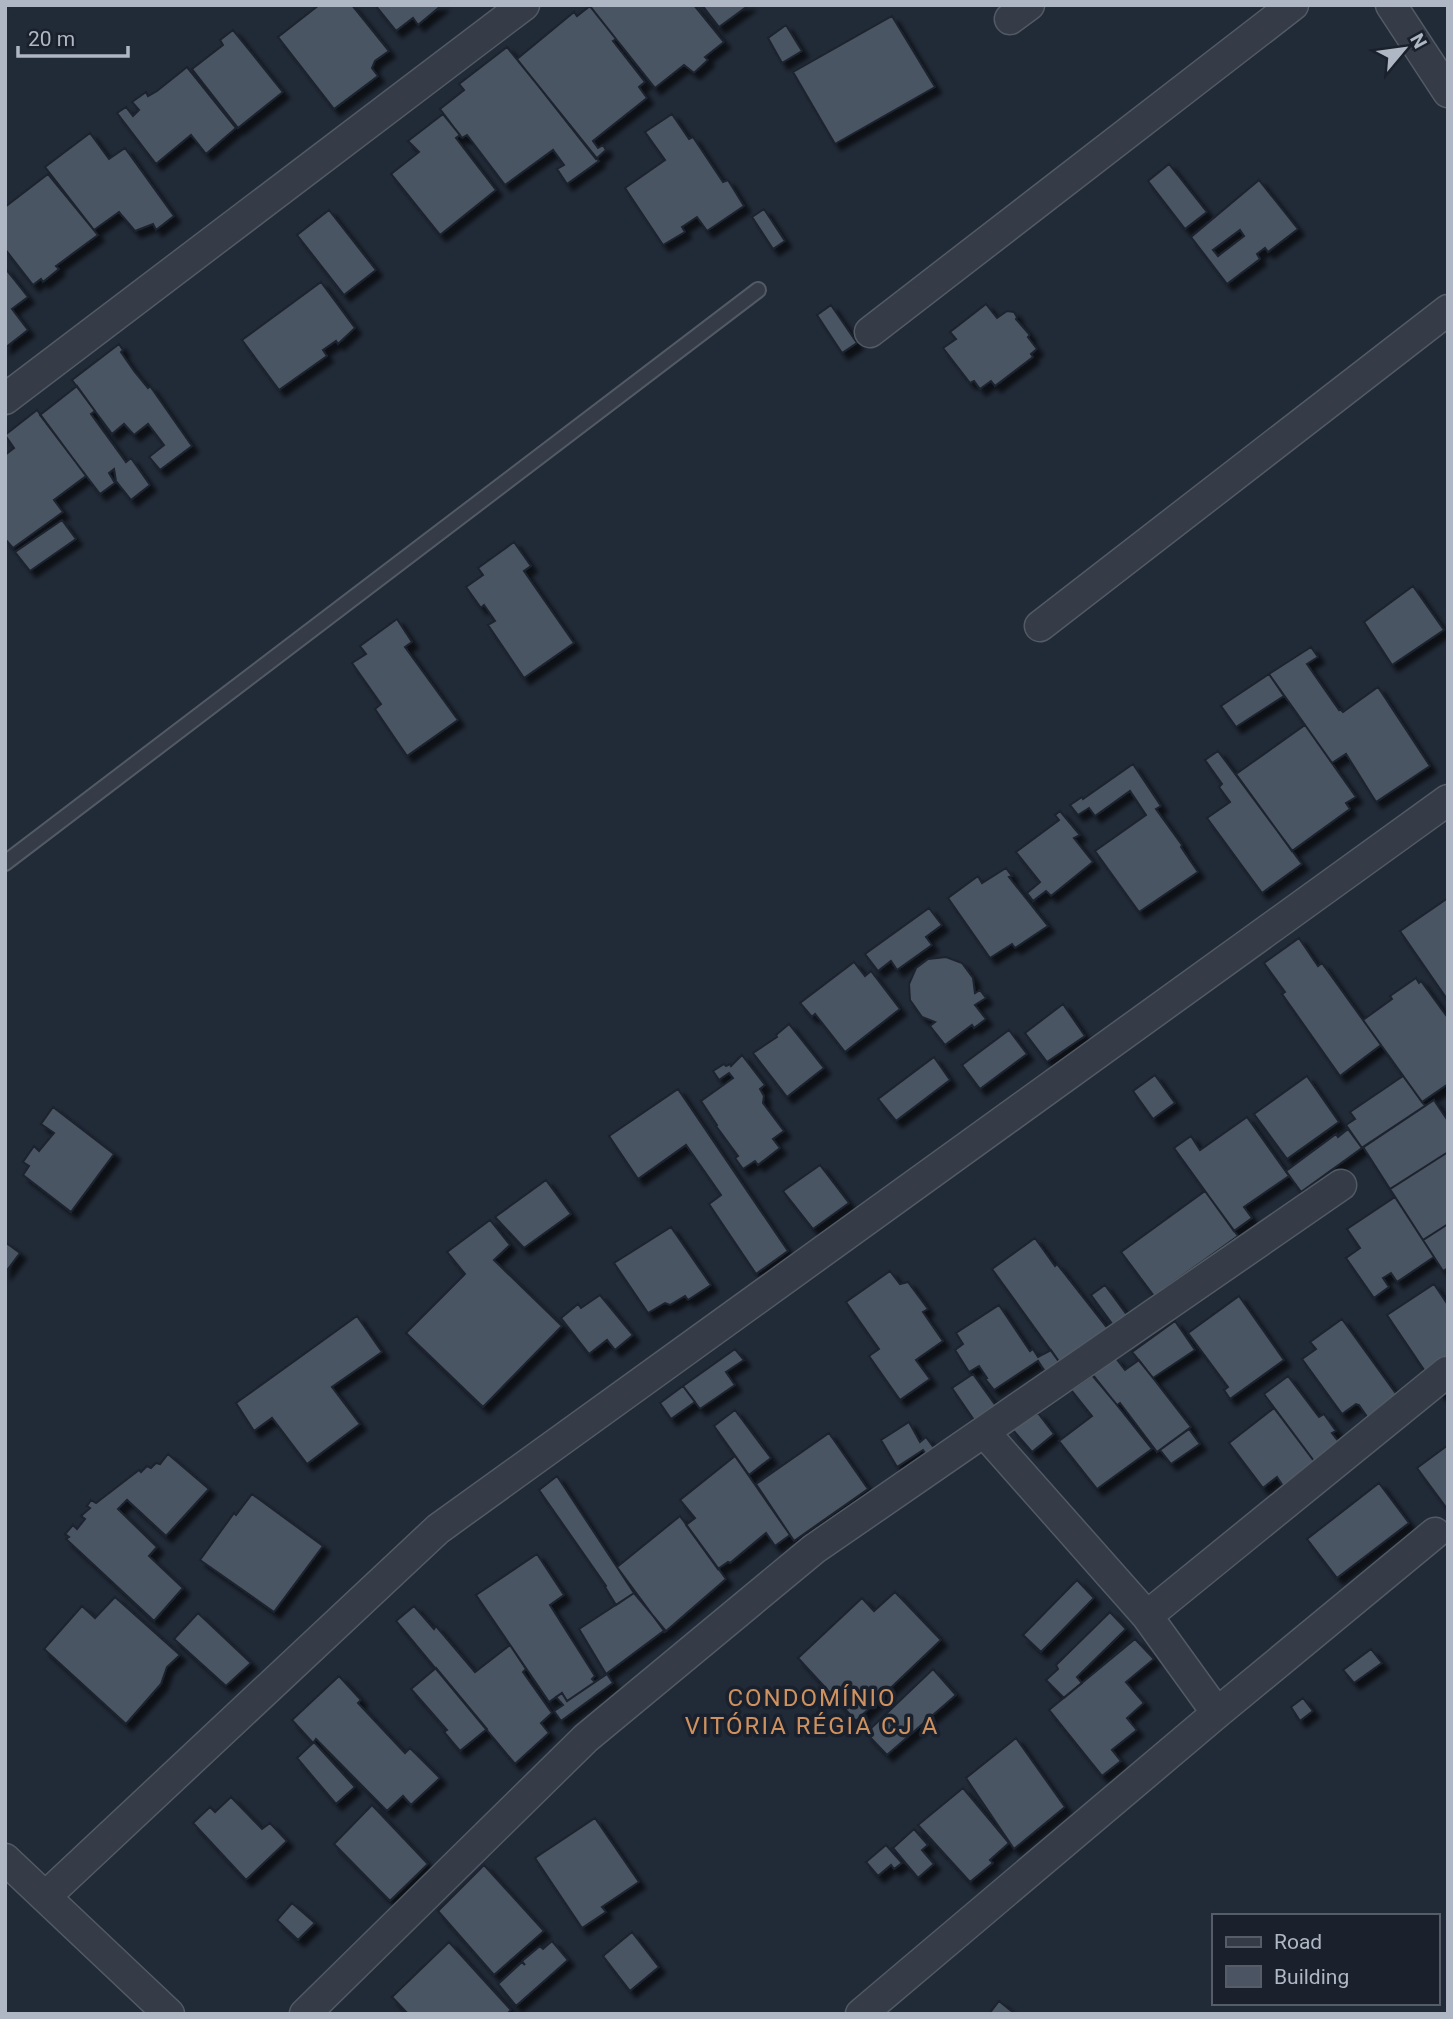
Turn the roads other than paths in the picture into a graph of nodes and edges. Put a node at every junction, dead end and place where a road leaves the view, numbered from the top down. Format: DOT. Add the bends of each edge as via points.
graph roads {
  1 [pos="524,5"];
  2 [pos="1293,5"];
  3 [pos="1391,5"];
  4 [pos="1448,92"];
  5 [pos="758,290"];
  6 [pos="1448,310"];
  7 [pos="870,332"];
  8 [pos="5,399"];
  9 [pos="1040,626"];
  10 [pos="1448,800"];
  11 [pos="5,863"];
  12 [pos="1341,1185"];
  13 [pos="1447,1372"];
  14 [pos="985,1433"];
  15 [pos="1435,1533"];
  16 [pos="1147,1616"];
  17 [pos="1217,1713"];
  18 [pos="5,1859"];
  19 [pos="45,1897"];
  20 [pos="169,2014"];
  21 [pos="305,2014"];
  22 [pos="861,2014"];
  1 -- 8 [label="street"];
  2 -- 7 [label="street"];
  3 -- 4 [label="street"];
  5 -- 11 [label="lane"];
  6 -- 9 [label="street"];
  10 -- 19 [label="street" via="438,1530"];
  12 -- 14 [label="street"];
  13 -- 16 [label="street"];
  14 -- 16 [label="street"];
  14 -- 21 [label="street" via="814,1549 586,1738"];
  15 -- 17 [label="street"];
  16 -- 17 [label="street"];
  17 -- 22 [label="street"];
  18 -- 19 [label="street"];
  19 -- 20 [label="street"];
}
